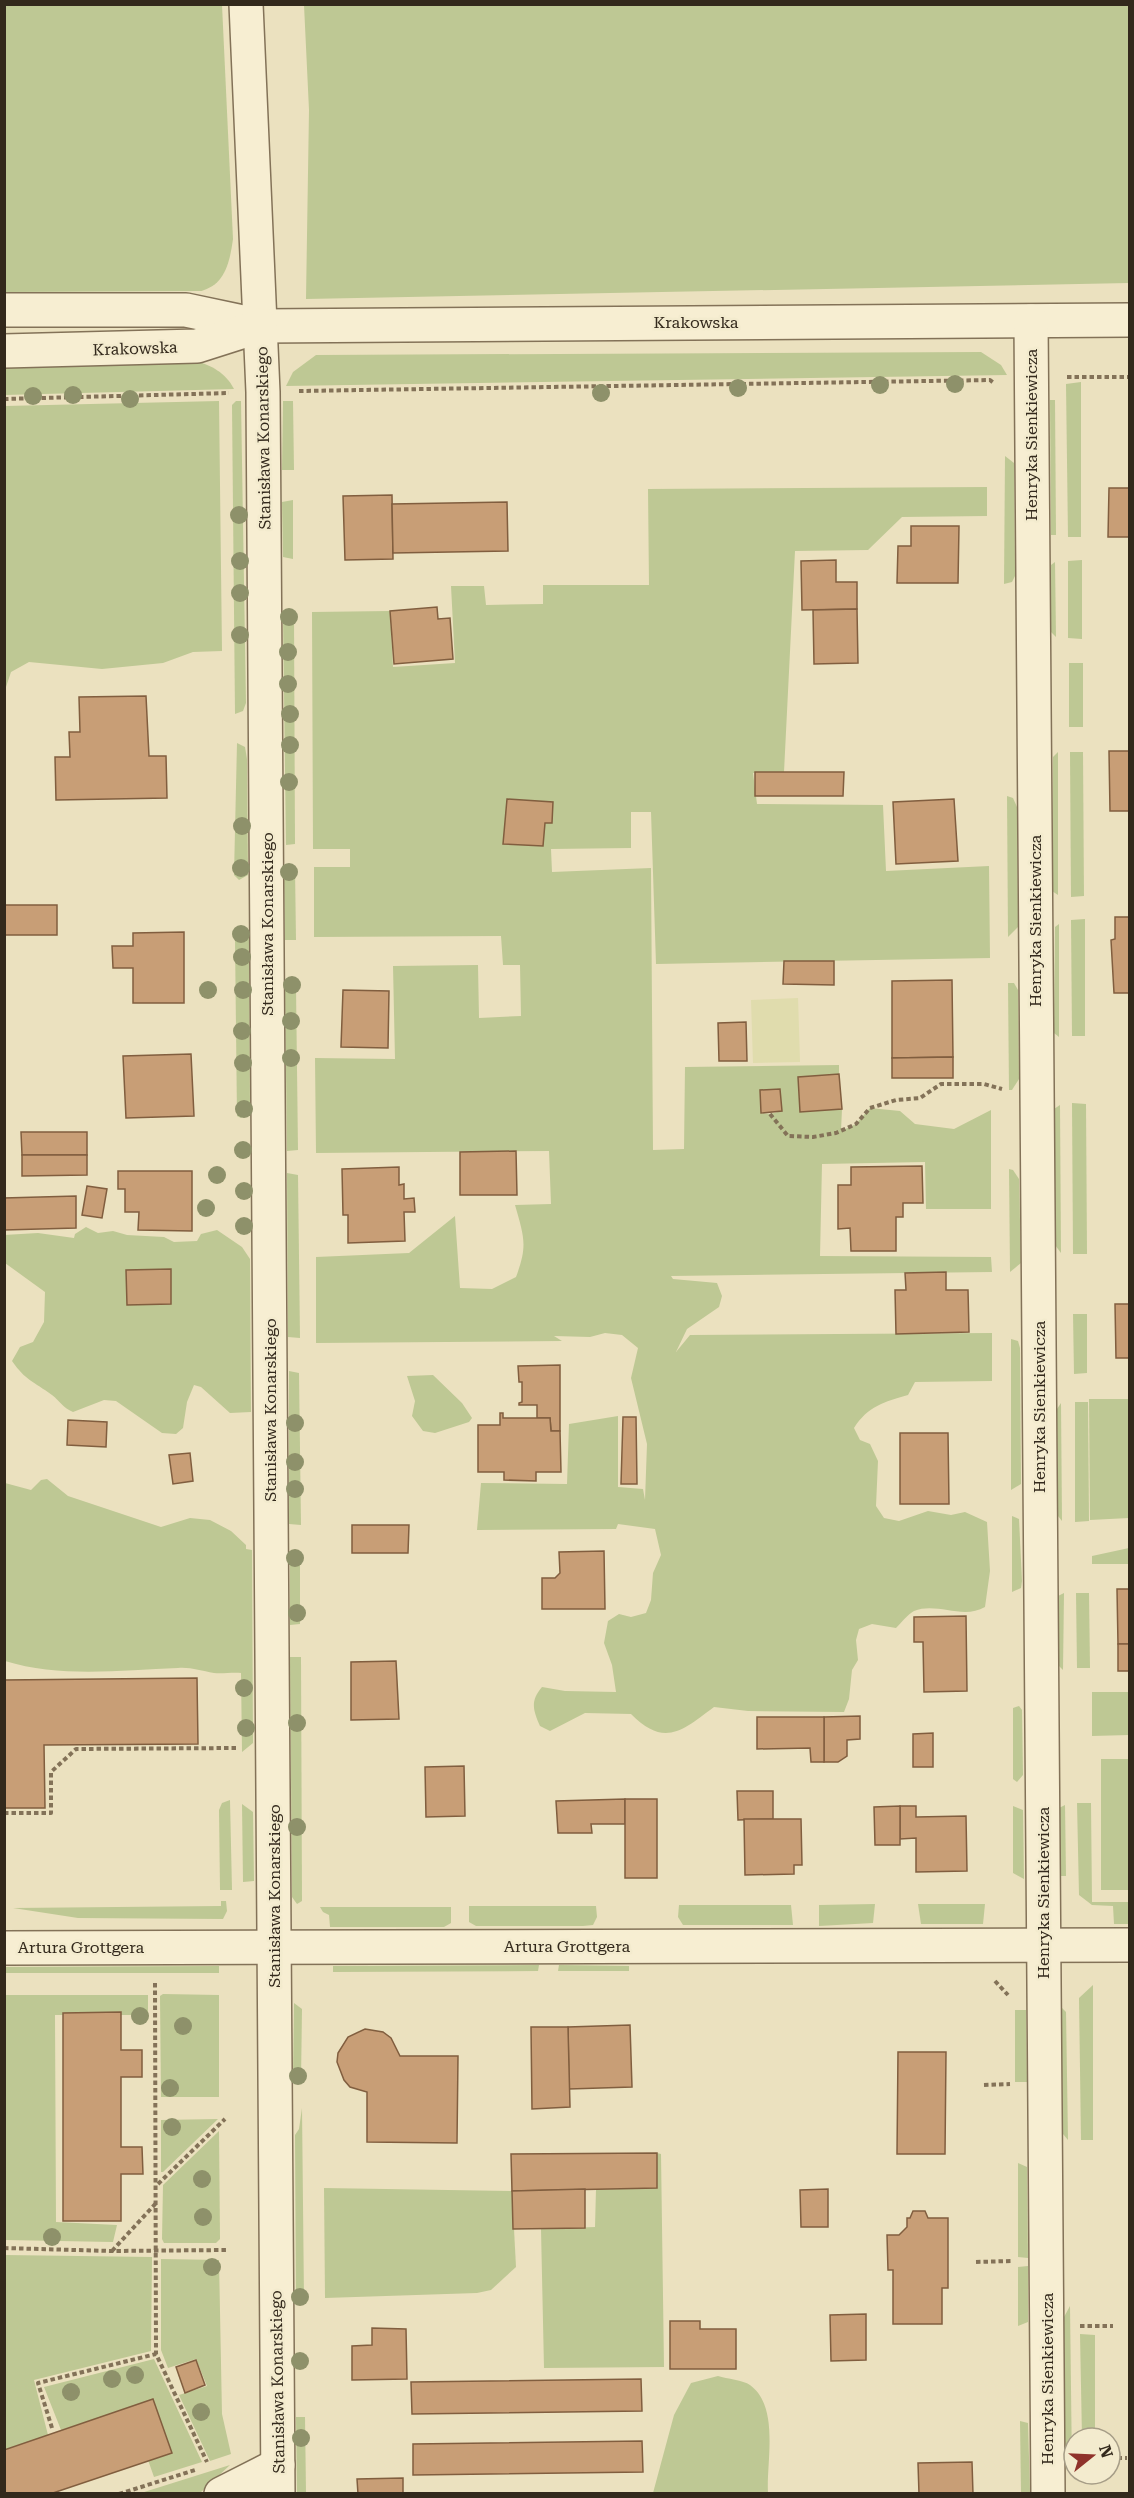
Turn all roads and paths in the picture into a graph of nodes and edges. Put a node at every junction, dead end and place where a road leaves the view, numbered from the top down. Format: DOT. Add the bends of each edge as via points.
graph roads {
  1 [pos="246,4"];
  2 [pos="4,310"];
  3 [pos="1130,320"];
  4 [pos="1031,321"];
  5 [pos="262,326"];
  6 [pos="4,351"];
  7 [pos="1130,377"];
  8 [pos="1031,385"];
  9 [pos="263,393"];
  10 [pos="4,399"];
  11 [pos="1003,1089"];
  12 [pos="770,1114"];
  13 [pos="236,1748"];
  14 [pos="4,1814"];
  15 [pos="274,1945"];
  16 [pos="1130,1945"];
  17 [pos="1044,1946"];
  18 [pos="4,1948"];
  19 [pos="155,1982"];
  20 [pos="1011,2084"];
  21 [pos="984,2085"];
  22 [pos="225,2119"];
  23 [pos="157,2185"];
  24 [pos="157,2202"];
  25 [pos="4,2248"];
  26 [pos="11,2248"];
  27 [pos="226,2250"];
  28 [pos="111,2251"];
  29 [pos="157,2251"];
  30 [pos="4,2252"];
  31 [pos="1012,2261"];
  32 [pos="976,2262"];
  33 [pos="1113,2326"];
  34 [pos="1095,2327"];
  35 [pos="156,2354"];
  36 [pos="52,2428"];
  37 [pos="1122,2458"];
  38 [pos="1127,2458"];
  39 [pos="215,2474"];
  40 [pos="278,2479"];
  41 [pos="119,2493"];
  42 [pos="1048,2493"];
  1 -- 5 [label="street, Stanisława Konarskiego"];
  2 -- 5 [label="street, Krakowska" via="186,310"];
  3 -- 4 [label="street, Krakowska"];
  4 -- 5 [label="street, Krakowska"];
  4 -- 8 [label="street, Henryka Sienkiewicza"];
  5 -- 6 [label="street, Krakowska" via="197,346"];
  5 -- 9 [label="street, Stanisława Konarskiego"];
  7 -- 8 [label="path" via="1060,377 1060,385"];
  8 -- 9 [label="path" via="997,385 990,380"];
  8 -- 17 [label="street, Henryka Sienkiewicza"];
  9 -- 10 [label="path"];
  9 -- 15 [label="street, Stanisława Konarskiego"];
  11 -- 12 [label="path" via="984,1084 941,1084 920,1098 870,1108 856,1124 836,1133 813,1137 788,1136"];
  13 -- 14 [label="path" via="76,1749 51,1772 51,1813"];
  15 -- 17 [label="street, Artura Grottgera"];
  15 -- 18 [label="street, Artura Grottgera"];
  15 -- 40 [label="street, Stanisława Konarskiego"];
  16 -- 17 [label="street, Artura Grottgera"];
  17 -- 42 [label="street, Henryka Sienkiewicza"];
  19 -- 23 [label="path"];
  20 -- 21 [label="path"];
  22 -- 23 [label="path"];
  23 -- 24 [label="path"];
  24 -- 28 [label="path"];
  24 -- 29 [label="path"];
  25 -- 26 [label="path"];
  26 -- 28 [label="path"];
  26 -- 30 [label="path"];
  27 -- 29 [label="path"];
  28 -- 29 [label="path"];
  29 -- 35 [label="path"];
  31 -- 32 [label="path"];
  33 -- 34 [label="path"];
  35 -- 36 [label="path" via="38,2383"];
  35 -- 39 [label="path"];
  37 -- 38 [label="path"];
  39 -- 40 [label="street"];
  39 -- 41 [label="path"];
}
